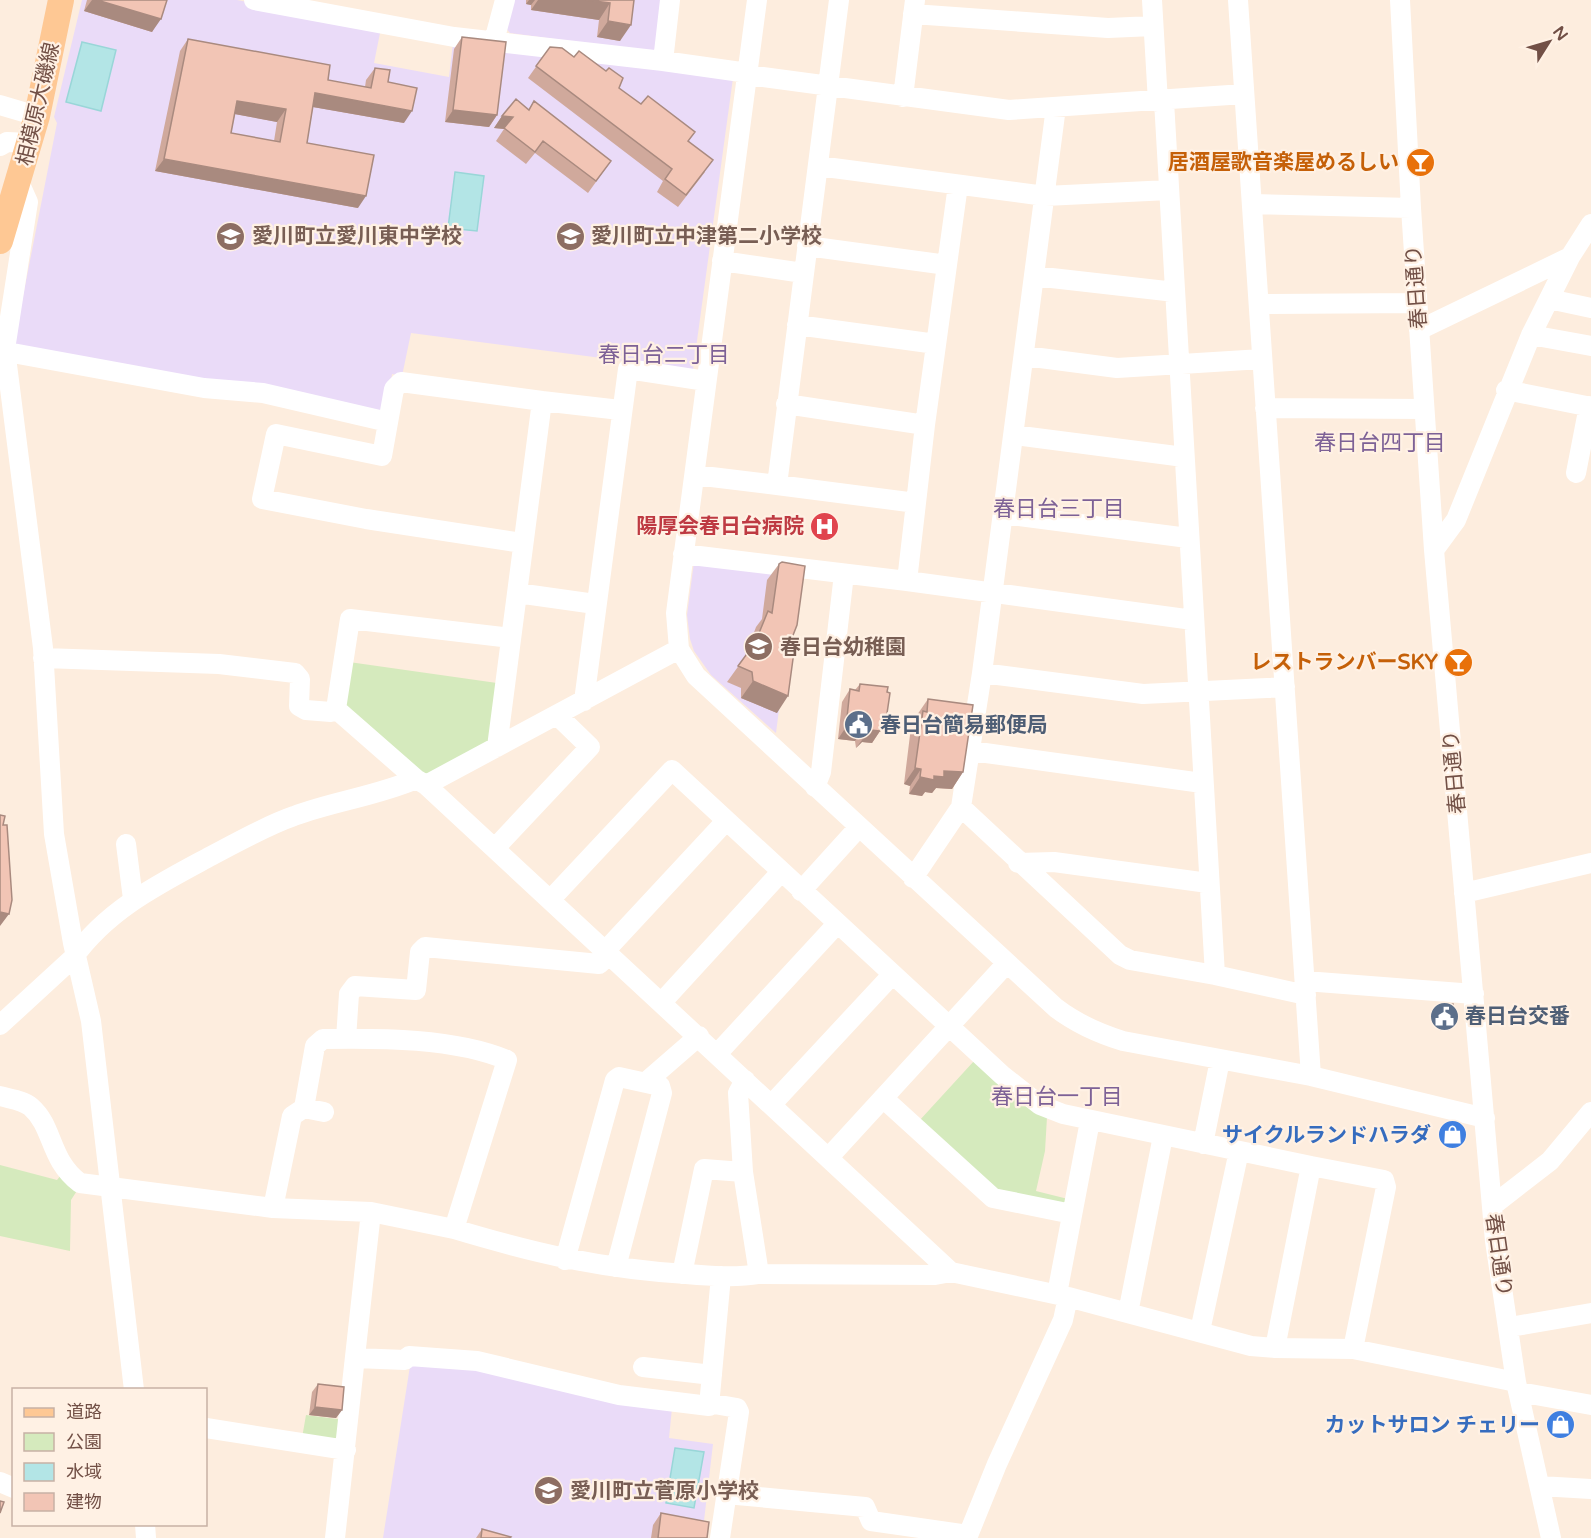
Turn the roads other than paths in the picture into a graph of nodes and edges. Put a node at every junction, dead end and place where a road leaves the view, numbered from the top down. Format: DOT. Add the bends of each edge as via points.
graph roads {
  1 [pos="61,0"];
  2 [pos="254,0"];
  3 [pos="505,0"];
  4 [pos="670,0"];
  5 [pos="757,0"];
  6 [pos="839,0"];
  7 [pos="1152,0"];
  8 [pos="1238,0"];
  9 [pos="1400,0"];
  10 [pos="914,7"];
  11 [pos="349,8"];
  12 [pos="1153,26"];
  13 [pos="494,41"];
  14 [pos="663,61"];
  15 [pos="748,74"];
  16 [pos="828,86"];
  17 [pos="1244,94"];
  18 [pos="903,97"];
  19 [pos="1161,101"];
  20 [pos="0,105"];
  21 [pos="1056,107"];
  22 [pos="37,116"];
  23 [pos="29,143"];
  24 [pos="0,146"];
  25 [pos="818,166"];
  26 [pos="19,182"];
  27 [pos="958,185"];
  28 [pos="1169,190"];
  29 [pos="1045,196"];
  30 [pos="1253,204"];
  31 [pos="1411,208"];
  32 [pos="1591,224"];
  33 [pos="0,241"];
  34 [pos="807,246"];
  35 [pos="1570,257"];
  36 [pos="722,261"];
  37 [pos="947,265"];
  38 [pos="803,273"];
  39 [pos="1034,276"];
  40 [pos="1175,292"];
  41 [pos="1549,299"];
  42 [pos="1417,303"];
  43 [pos="1259,304"];
  44 [pos="1591,308"];
  45 [pos="797,325"];
  46 [pos="1419,330"];
  47 [pos="1531,335"];
  48 [pos="936,344"];
  49 [pos="1591,346"];
  50 [pos="7,352"];
  51 [pos="1025,356"];
  52 [pos="1262,359"];
  53 [pos="1179,366"];
  54 [pos="706,381"];
  55 [pos="1506,390"];
  56 [pos="542,401"];
  57 [pos="786,404"];
  58 [pos="1590,407"];
  59 [pos="1265,408"];
  60 [pos="1424,409"];
  61 [pos="620,410"];
  62 [pos="388,422"];
  63 [pos="925,425"];
  64 [pos="1014,435"];
  65 [pos="1184,457"];
  66 [pos="1576,473"];
  67 [pos="695,475"];
  68 [pos="777,485"];
  69 [pos="916,503"];
  70 [pos="1004,514"];
  71 [pos="1188,538"];
  72 [pos="522,543"];
  73 [pos="1434,550"];
  74 [pos="683,554"];
  75 [pos="844,574"];
  76 [pos="907,581"];
  77 [pos="517,593"];
  78 [pos="992,593"];
  79 [pos="595,604"];
  80 [pos="1193,620"];
  81 [pos="511,638"];
  82 [pos="679,649"];
  83 [pos="43,658"];
  84 [pos="982,673"];
  85 [pos="1285,687"];
  86 [pos="1198,692"];
  87 [pos="584,700"];
  88 [pos="336,708"];
  89 [pos="558,716"];
  90 [pos="497,747"];
  91 [pos="971,751"];
  92 [pos="421,782"];
  93 [pos="1202,783"];
  94 [pos="816,787"];
  95 [pos="961,807"];
  96 [pos="726,821"];
  97 [pos="859,827"];
  98 [pos="126,844"];
  99 [pos="495,848"];
  100 [pos="1591,862"];
  101 [pos="1018,863"];
  102 [pos="781,872"];
  103 [pos="913,878"];
  104 [pos="1208,883"];
  105 [pos="801,891"];
  106 [pos="1464,893"];
  107 [pos="134,899"];
  108 [pos="551,899"];
  109 [pos="837,924"];
  110 [pos="608,952"];
  111 [pos="77,954"];
  112 [pos="1007,963"];
  113 [pos="892,975"];
  114 [pos="1215,975"];
  115 [pos="1305,988"];
  116 [pos="1473,994"];
  117 [pos="662,1002"];
  118 [pos="0,1025"];
  119 [pos="948,1026"];
  120 [pos="699,1036"];
  121 [pos="346,1039"];
  122 [pos="717,1054"];
  123 [pos="1220,1060"];
  124 [pos="1311,1076"];
  125 [pos="745,1080"];
  126 [pos="646,1082"];
  127 [pos="0,1096"];
  128 [pos="883,1098"];
  129 [pos="772,1104"];
  130 [pos="304,1108"];
  131 [pos="324,1112"];
  132 [pos="1591,1112"];
  133 [pos="1485,1118"];
  134 [pos="1090,1121"];
  135 [pos="1163,1136"];
  136 [pos="1203,1144"];
  137 [pos="1239,1151"];
  138 [pos="829,1156"];
  139 [pos="1311,1166"];
  140 [pos="744,1172"];
  141 [pos="110,1187"];
  142 [pos="1492,1206"];
  143 [pos="273,1208"];
  144 [pos="371,1212"];
  145 [pos="1072,1214"];
  146 [pos="454,1229"];
  147 [pos="565,1260"];
  148 [pos="616,1268"];
  149 [pos="951,1272"];
  150 [pos="682,1274"];
  151 [pos="759,1274"];
  152 [pos="721,1276"];
  153 [pos="1063,1296"];
  154 [pos="1128,1313"];
  155 [pos="1591,1313"];
  156 [pos="1510,1328"];
  157 [pos="1200,1331"];
  158 [pos="1275,1348"];
  159 [pos="1353,1349"];
  160 [pos="356,1358"];
  161 [pos="643,1367"];
  162 [pos="712,1375"];
  163 [pos="1518,1387"];
  164 [pos="134,1388"];
  165 [pos="1591,1405"];
  166 [pos="710,1406"];
  167 [pos="207,1428"];
  168 [pos="346,1450"];
  169 [pos="1540,1486"];
  170 [pos="1591,1489"];
  171 [pos="726,1494"];
  172 [pos="968,1537"];
  173 [pos="335,1538"];
  174 [pos="720,1538"];
  175 [pos="1551,1538"];
  1 -- 22 [label="main road, 相模原大磯線"];
  2 -- 11 [label="street"];
  3 -- 13 [label="street"];
  4 -- 14 [label="street"];
  5 -- 15 [label="street"];
  6 -- 16 [label="street"];
  7 -- 12 [label="street"];
  8 -- 17 [label="street"];
  9 -- 31 [label="street, 春日通り"];
  10 -- 12 [label="street" via="1108,28"];
  10 -- 18 [label="street"];
  11 -- 13 [label="street" via="454,37"];
  12 -- 19 [label="street"];
  13 -- 14 [label="street"];
  14 -- 15 [label="street"];
  15 -- 16 [label="street"];
  15 -- 36 [label="street"];
  16 -- 18 [label="street"];
  16 -- 25 [label="street"];
  17 -- 19 [label="street"];
  17 -- 30 [label="street"];
  18 -- 21 [label="street" via="1009,110"];
  19 -- 21 [label="street"];
  19 -- 28 [label="street"];
  20 -- 22 [label="street"];
  21 -- 29 [label="street"];
  22 -- 23 [label="main road, 相模原大磯線"];
  23 -- 24 [label="street" via="7,142"];
  23 -- 26 [label="main road, 相模原大磯線"];
  25 -- 27 [label="street"];
  25 -- 34 [label="street"];
  26 -- 33 [label="main road, 相模原大磯線"];
  26 -- 50 [label="street" via="28,202"];
  27 -- 29 [label="street"];
  27 -- 37 [label="street"];
  28 -- 29 [label="street"];
  28 -- 40 [label="street"];
  29 -- 39 [label="street"];
  30 -- 31 [label="street"];
  30 -- 43 [label="street"];
  31 -- 42 [label="street, 春日通り"];
  32 -- 35 [label="street"];
  34 -- 37 [label="street"];
  34 -- 38 [label="street"];
  35 -- 41 [label="street"];
  35 -- 46 [label="street"];
  36 -- 38 [label="street"];
  36 -- 54 [label="street"];
  37 -- 48 [label="street"];
  38 -- 45 [label="street"];
  39 -- 40 [label="street"];
  39 -- 51 [label="street"];
  40 -- 53 [label="street"];
  41 -- 44 [label="street"];
  41 -- 47 [label="street"];
  42 -- 43 [label="street"];
  42 -- 46 [label="street, 春日通り"];
  43 -- 52 [label="street"];
  45 -- 48 [label="street"];
  45 -- 57 [label="street"];
  46 -- 60 [label="street, 春日通り"];
  47 -- 49 [label="street"];
  47 -- 55 [label="street"];
  48 -- 63 [label="street"];
  50 -- 62 [label="street" via="204,388 262,393"];
  50 -- 83 [label="street"];
  51 -- 53 [label="street" via="1117,368"];
  51 -- 64 [label="street"];
  52 -- 53 [label="street"];
  52 -- 59 [label="street"];
  53 -- 65 [label="street"];
  54 -- 61 [label="street" via="628,369"];
  54 -- 67 [label="street"];
  55 -- 58 [label="street"];
  55 -- 73 [label="street" via="1456,520"];
  56 -- 61 [label="street"];
  56 -- 62 [label="street" via="401,382 394,389"];
  56 -- 72 [label="street"];
  57 -- 63 [label="street"];
  57 -- 68 [label="street"];
  58 -- 66 [label="street"];
  59 -- 60 [label="street"];
  59 -- 85 [label="street"];
  60 -- 73 [label="street, 春日通り"];
  61 -- 79 [label="street"];
  62 -- 72 [label="street" via="382,456 276,434 261,499"];
  63 -- 69 [label="street"];
  64 -- 65 [label="street"];
  64 -- 70 [label="street"];
  65 -- 71 [label="street"];
  67 -- 68 [label="street"];
  67 -- 74 [label="street"];
  68 -- 69 [label="street"];
  69 -- 76 [label="street"];
  70 -- 71 [label="street"];
  70 -- 78 [label="street"];
  71 -- 80 [label="street"];
  72 -- 77 [label="street"];
  73 -- 106 [label="street, 春日通り"];
  74 -- 75 [label="street"];
  74 -- 82 [label="street" via="676,613"];
  75 -- 76 [label="street"];
  75 -- 94 [label="street" via="821,772"];
  76 -- 78 [label="street"];
  77 -- 79 [label="street"];
  77 -- 81 [label="street"];
  78 -- 80 [label="street"];
  78 -- 84 [label="street"];
  79 -- 87 [label="street"];
  80 -- 86 [label="street"];
  81 -- 88 [label="street" via="350,620"];
  81 -- 90 [label="street"];
  82 -- 87 [label="street"];
  82 -- 94 [label="street" via="696,676"];
  83 -- 88 [label="street" via="219,664 295,673 300,679 299,706 331,712"];
  83 -- 111 [label="street" via="54,834"];
  84 -- 86 [label="street" via="1143,694"];
  84 -- 91 [label="street"];
  85 -- 86 [label="street"];
  85 -- 115 [label="street"];
  86 -- 93 [label="street"];
  87 -- 89 [label="street"];
  88 -- 92 [label="street"];
  89 -- 90 [label="street"];
  89 -- 99 [label="street" via="590,747"];
  90 -- 92 [label="street"];
  91 -- 93 [label="street"];
  91 -- 95 [label="street"];
  92 -- 99 [label="street"];
  92 -- 107 [label="street" via="294,816 262,829"];
  93 -- 104 [label="street"];
  94 -- 97 [label="street"];
  95 -- 101 [label="street"];
  95 -- 103 [label="street"];
  96 -- 102 [label="street"];
  96 -- 108 [label="street" via="672,770"];
  96 -- 110 [label="street"];
  97 -- 103 [label="street"];
  97 -- 105 [label="street"];
  98 -- 107 [label="street"];
  99 -- 108 [label="street"];
  100 -- 106 [label="street"];
  101 -- 104 [label="street" via="1053,862"];
  101 -- 114 [label="street" via="1119,955"];
  102 -- 105 [label="street"];
  102 -- 117 [label="street"];
  103 -- 112 [label="street"];
  104 -- 114 [label="street"];
  105 -- 109 [label="street"];
  106 -- 116 [label="street, 春日通り"];
  107 -- 111 [label="street"];
  108 -- 110 [label="street"];
  109 -- 113 [label="street"];
  109 -- 122 [label="street"];
  110 -- 117 [label="street"];
  110 -- 121 [label="street" via="599,964 473,956 424,947 420,952 416,990 355,987 349,994"];
  111 -- 118 [label="street"];
  111 -- 141 [label="street" via="91,1021"];
  112 -- 119 [label="street"];
  112 -- 123 [label="street" via="1056,1008 1097,1033"];
  113 -- 119 [label="street"];
  113 -- 129 [label="street"];
  114 -- 115 [label="street"];
  115 -- 116 [label="street"];
  115 -- 124 [label="street"];
  116 -- 133 [label="street, 春日通り"];
  117 -- 120 [label="street"];
  119 -- 128 [label="street"];
  119 -- 134 [label="street" via="1022,1093 1040,1105"];
  120 -- 122 [label="street"];
  120 -- 126 [label="street"];
  121 -- 130 [label="street" via="323,1039 315,1046"];
  121 -- 146 [label="street" via="443,1050 482,1050 513,1059"];
  122 -- 125 [label="street"];
  123 -- 124 [label="street"];
  123 -- 136 [label="street"];
  124 -- 133 [label="street"];
  125 -- 129 [label="street"];
  125 -- 140 [label="street" via="738,1093"];
  126 -- 147 [label="street" via="619,1077 615,1080 603,1158"];
  126 -- 148 [label="street" via="660,1086 662,1093"];
  127 -- 141 [label="street" via="30,1106 39,1116 66,1173 80,1183"];
  128 -- 138 [label="street"];
  128 -- 145 [label="street" via="993,1198"];
  129 -- 138 [label="street"];
  130 -- 131 [label="street"];
  130 -- 143 [label="street" via="292,1116"];
  132 -- 142 [label="street" via="1550,1161"];
  133 -- 142 [label="street, 春日通り"];
  134 -- 135 [label="street"];
  134 -- 145 [label="street"];
  135 -- 136 [label="street"];
  135 -- 154 [label="street"];
  136 -- 137 [label="street"];
  137 -- 139 [label="street"];
  137 -- 157 [label="street"];
  138 -- 149 [label="street"];
  139 -- 158 [label="street"];
  139 -- 159 [label="street" via="1384,1180 1386,1187"];
  140 -- 150 [label="street" via="704,1169"];
  140 -- 151 [label="street"];
  141 -- 143 [label="street"];
  141 -- 164 [label="street"];
  142 -- 156 [label="street, 春日通り"];
  143 -- 144 [label="street"];
  144 -- 146 [label="street"];
  144 -- 160 [label="street"];
  145 -- 153 [label="street"];
  146 -- 147 [label="street"];
  147 -- 148 [label="street"];
  148 -- 150 [label="street"];
  149 -- 151 [label="street"];
  149 -- 153 [label="street"];
  150 -- 152 [label="street"];
  151 -- 152 [label="street"];
  152 -- 162 [label="street"];
  153 -- 154 [label="street"];
  153 -- 172 [label="street" via="1063,1320"];
  154 -- 157 [label="street"];
  155 -- 156 [label="street"];
  156 -- 163 [label="street, 春日通り"];
  157 -- 158 [label="street" via="1251,1346"];
  158 -- 159 [label="street"];
  159 -- 163 [label="street"];
  160 -- 166 [label="street" via="405,1360 409,1356 477,1362 620,1395"];
  160 -- 168 [label="street"];
  161 -- 162 [label="street"];
  162 -- 166 [label="street"];
  163 -- 165 [label="street"];
  163 -- 169 [label="street, 春日通り"];
  166 -- 171 [label="street" via="737,1408 739,1412"];
  167 -- 168 [label="street"];
  168 -- 173 [label="street"];
  169 -- 170 [label="street"];
  169 -- 175 [label="street, 春日通り"];
  171 -- 172 [label="street" via="865,1508 871,1521"];
  171 -- 174 [label="street"];
}
